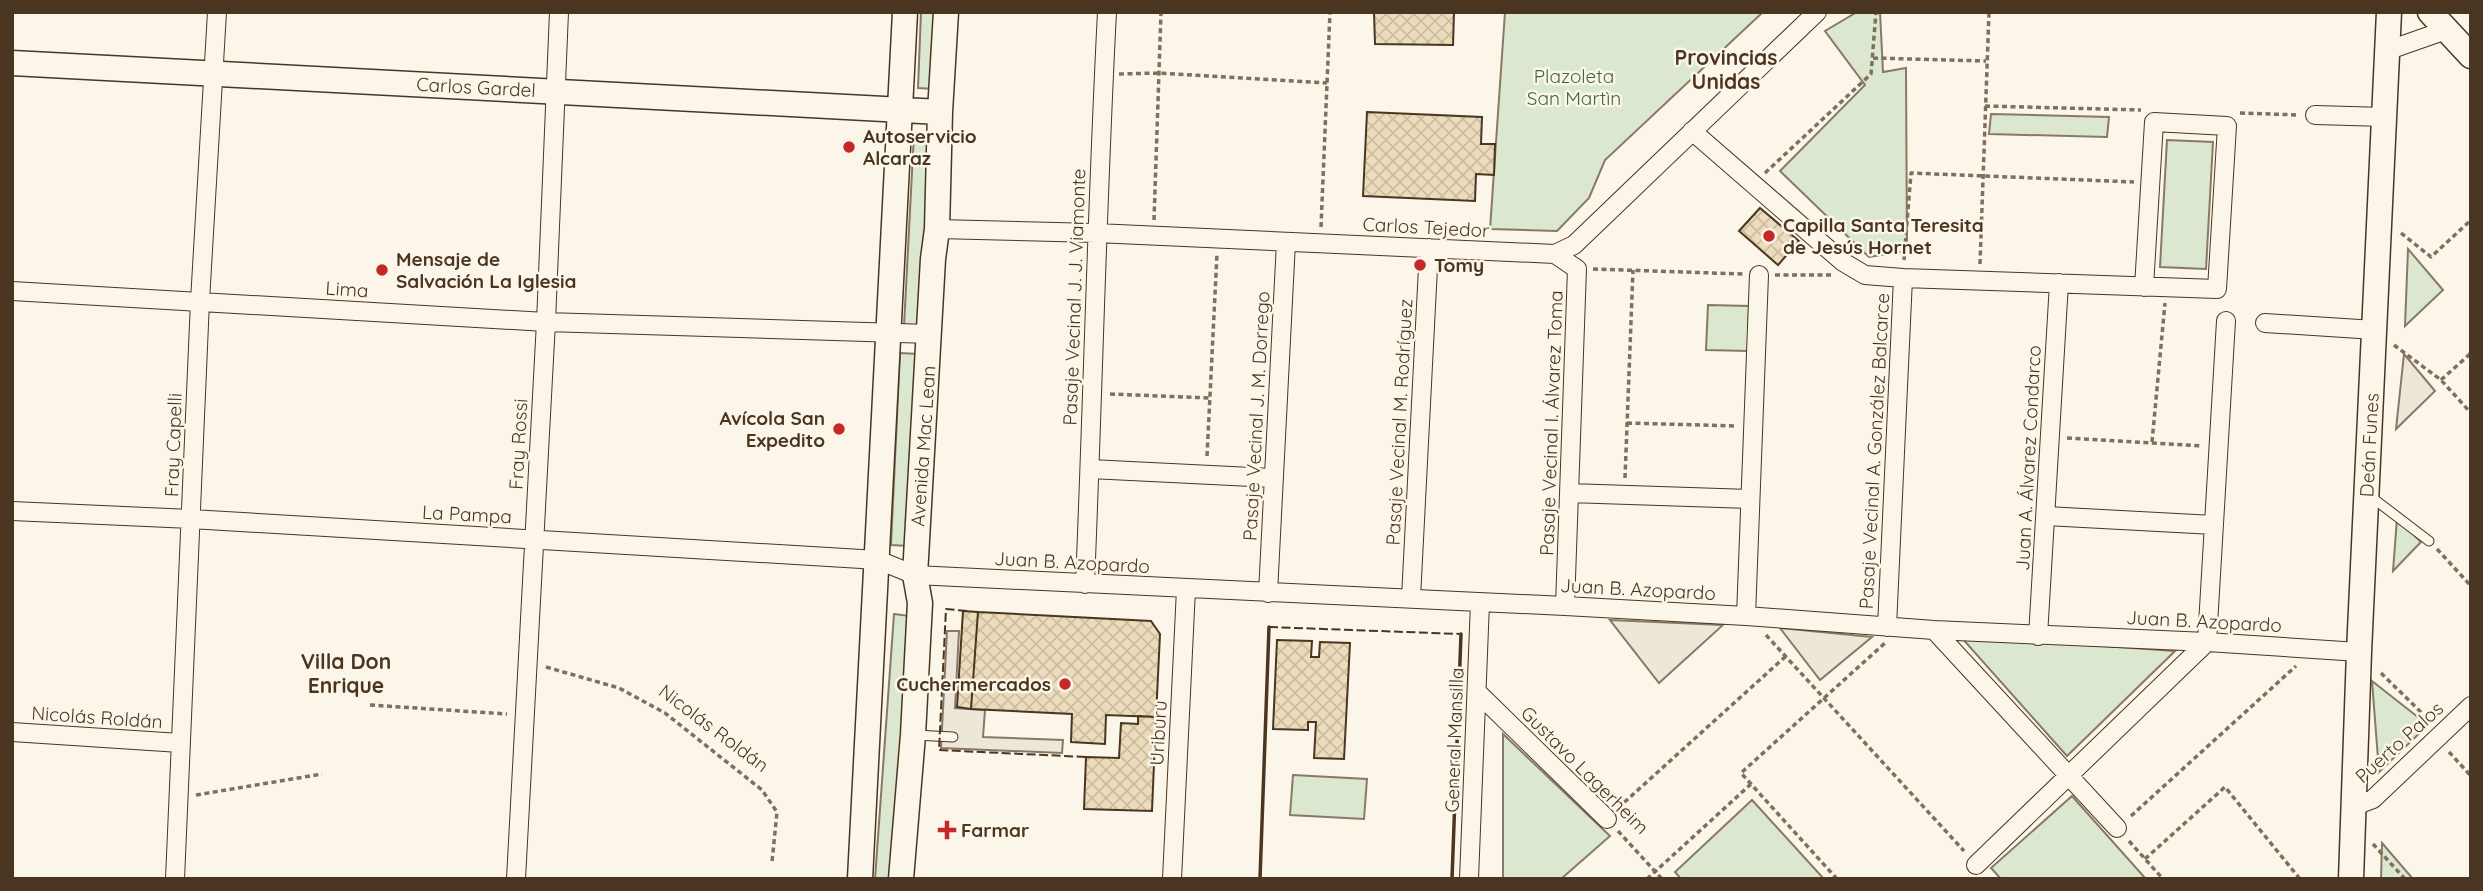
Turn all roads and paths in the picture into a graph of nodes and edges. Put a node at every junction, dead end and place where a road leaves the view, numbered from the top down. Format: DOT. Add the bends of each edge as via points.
graph roads {
  1 [pos="217,12"];
  2 [pos="559,12"];
  3 [pos="905,12"];
  4 [pos="946,12"];
  5 [pos="1107,12"];
  6 [pos="1161,12"];
  7 [pos="1330,12"];
  8 [pos="1817,12"];
  9 [pos="1876,12"];
  10 [pos="1989,12"];
  11 [pos="2389,12"];
  12 [pos="2438,21"];
  13 [pos="2389,50"];
  14 [pos="2471,55"];
  15 [pos="1872,58"];
  16 [pos="1986,61"];
  17 [pos="12,63"];
  18 [pos="214,74"];
  19 [pos="1104,74"];
  20 [pos="1159,74"];
  21 [pos="1327,83"];
  22 [pos="555,91"];
  23 [pos="900,110"];
  24 [pos="940,112"];
  25 [pos="2315,115"];
  26 [pos="2385,117"];
  27 [pos="1692,131"];
  28 [pos="1982,176"];
  29 [pos="2150,183"];
  30 [pos="1754,184"];
  31 [pos="2380,216"];
  32 [pos="2471,220"];
  33 [pos="937,229"];
  34 [pos="1096,233"];
  35 [pos="1153,236"];
  36 [pos="1218,238"];
  37 [pos="1286,242"];
  38 [pos="1320,243"];
  39 [pos="1429,248"];
  40 [pos="1555,254"];
  41 [pos="1577,269"];
  42 [pos="1633,270"];
  43 [pos="1759,275"];
  44 [pos="1865,275"];
  45 [pos="1903,278"];
  46 [pos="1980,280"];
  47 [pos="2059,283"];
  48 [pos="2144,287"];
  49 [pos="2166,287"];
  50 [pos="12,291"];
  51 [pos="200,301"];
  52 [pos="2226,321"];
  53 [pos="546,322"];
  54 [pos="2265,323"];
  55 [pos="2375,330"];
  56 [pos="889,332"];
  57 [pos="930,334"];
  58 [pos="2471,353"];
  59 [pos="2441,380"];
  60 [pos="1093,393"];
  61 [pos="1210,398"];
  62 [pos="2471,413"];
  63 [pos="1627,423"];
  64 [pos="1753,426"];
  65 [pos="2050,438"];
  66 [pos="2152,443"];
  67 [pos="2219,446"];
  68 [pos="1090,469"];
  69 [pos="1206,475"];
  70 [pos="1274,478"];
  71 [pos="1569,493"];
  72 [pos="2367,494"];
  73 [pos="1624,495"];
  74 [pos="1751,499"];
  75 [pos="12,511"];
  76 [pos="2046,516"];
  77 [pos="191,519"];
  78 [pos="2214,525"];
  79 [pos="534,539"];
  80 [pos="2429,541"];
  81 [pos="878,560"];
  82 [pos="915,575"];
  83 [pos="1085,584"];
  84 [pos="2471,586"];
  85 [pos="1186,589"];
  86 [pos="1269,593"];
  87 [pos="1411,598"];
  88 [pos="1480,603"];
  89 [pos="1565,606"];
  90 [pos="1746,616"];
  91 [pos="1895,627"];
  92 [pos="1934,630"];
  93 [pos="2038,636"];
  94 [pos="2207,642"];
  95 [pos="2315,648"];
  96 [pos="2359,652"];
  97 [pos="1786,656"];
  98 [pos="528,662"];
  99 [pos="1476,692"];
  100 [pos="1824,697"];
  101 [pos="370,705"];
  102 [pos="2471,706"];
  103 [pos="524,715"];
  104 [pos="12,732"];
  105 [pos="913,735"];
  106 [pos="2439,735"];
  107 [pos="953,737"];
  108 [pos="180,743"];
  109 [pos="322,774"];
  110 [pos="2069,776"];
  111 [pos="2471,776"];
  112 [pos="1751,784"];
  113 [pos="177,799"];
  114 [pos="2353,814"];
  115 [pos="1607,819"];
  116 [pos="2117,828"];
  117 [pos="2145,859"];
  118 [pos="772,863"];
  119 [pos="1976,865"];
  120 [pos="1655,872"];
  121 [pos="2162,878"];
  122 [pos="175,879"];
  123 [pos="516,879"];
  124 [pos="860,879"];
  125 [pos="901,879"];
  126 [pos="1172,879"];
  127 [pos="1469,879"];
  128 [pos="1647,879"];
  129 [pos="1662,879"];
  130 [pos="1837,879"];
  131 [pos="2300,879"];
  132 [pos="2351,879"];
  133 [pos="2405,879"];
  1 -- 18 [label="street, Fray Capelli"];
  2 -- 22 [label="street, Fray Rossi"];
  3 -- 23 [label="street, Avenida Mac Lean"];
  4 -- 24 [label="street, Avenida Mac Lean"];
  5 -- 19 [label="street, Pasaje Vecinal J. J. Viamonte"];
  6 -- 20 [label="path"];
  7 -- 21 [label="path"];
  8 -- 27 [label="street"];
  9 -- 15 [label="path"];
  10 -- 16 [label="path"];
  11 -- 13 [label="street, Deán Funes"];
  12 -- 13 [label="street"];
  12 -- 14 [label="street"];
  13 -- 26 [label="street, Deán Funes"];
  15 -- 16 [label="path"];
  15 -- 30 [label="path" via="1871,74"];
  16 -- 28 [label="path"];
  17 -- 18 [label="street, Carlos Gardel"];
  18 -- 22 [label="street, Carlos Gardel"];
  18 -- 51 [label="street, Fray Capelli"];
  19 -- 20 [label="path"];
  19 -- 34 [label="street, Pasaje Vecinal J. J. Viamonte"];
  20 -- 21 [label="path"];
  20 -- 35 [label="path"];
  21 -- 38 [label="path"];
  22 -- 23 [label="street, Carlos Gardel"];
  22 -- 53 [label="street, Fray Rossi"];
  23 -- 24 [label="street, Carlos Gardel"];
  23 -- 56 [label="street, Avenida Mac Lean"];
  24 -- 33 [label="street, Avenida Mac Lean"];
  25 -- 26 [label="street"];
  26 -- 31 [label="street, Deán Funes"];
  27 -- 30 [label="street"];
  27 -- 40 [label="street" via="1574,245"];
  28 -- 29 [label="path"];
  28 -- 45 [label="path" via="1911,173"];
  28 -- 46 [label="path"];
  29 -- 48 [label="street"];
  29 -- 49 [label="street" via="2154,122 2227,126 2217,289"];
  30 -- 44 [label="street" via="1843,262"];
  31 -- 32 [label="path" via="2431,257"];
  31 -- 55 [label="street, Deán Funes"];
  33 -- 34 [label="street, Carlos Tejedor"];
  33 -- 57 [label="street, Avenida Mac Lean"];
  34 -- 35 [label="street, Carlos Tejedor"];
  34 -- 60 [label="street, Pasaje Vecinal J. J. Viamonte"];
  35 -- 36 [label="street, Carlos Tejedor"];
  36 -- 37 [label="street, Carlos Tejedor"];
  36 -- 61 [label="path"];
  37 -- 38 [label="street, Carlos Tejedor"];
  37 -- 70 [label="street, Pasaje Vecinal J. M. Dorrego"];
  38 -- 39 [label="street, Carlos Tejedor"];
  39 -- 40 [label="street, Carlos Tejedor"];
  39 -- 87 [label="street, Pasaje Vecinal M. Rodríguez"];
  40 -- 41 [label="street, Pasaje Vecinal I. Álvarez Toma"];
  41 -- 42 [label="path"];
  41 -- 71 [label="street, Pasaje Vecinal I. Álvarez Toma"];
  42 -- 43 [label="path"];
  42 -- 63 [label="path"];
  43 -- 44 [label="path"];
  43 -- 64 [label="street"];
  44 -- 45 [label="street"];
  45 -- 46 [label="street"];
  45 -- 91 [label="street, Pasaje Vecinal A. González Balcarce"];
  46 -- 47 [label="street"];
  47 -- 48 [label="street"];
  47 -- 65 [label="street, Juan A. Álvarez Condarco"];
  48 -- 49 [label="street"];
  49 -- 66 [label="path"];
  50 -- 51 [label="street, Lima"];
  51 -- 53 [label="street, Lima"];
  51 -- 77 [label="street, Fray Capelli"];
  52 -- 67 [label="street"];
  53 -- 56 [label="street, Lima"];
  53 -- 79 [label="street, Fray Rossi"];
  54 -- 55 [label="street"];
  55 -- 59 [label="path"];
  55 -- 72 [label="street, Deán Funes"];
  56 -- 57 [label="street, Lima"];
  56 -- 81 [label="street, Avenida Mac Lean"];
  57 -- 82 [label="street, Avenida Mac Lean"];
  58 -- 59 [label="path"];
  59 -- 62 [label="path"];
  60 -- 61 [label="path"];
  60 -- 68 [label="street, Pasaje Vecinal J. J. Viamonte"];
  61 -- 69 [label="path"];
  63 -- 64 [label="path"];
  63 -- 73 [label="path"];
  64 -- 74 [label="street"];
  65 -- 66 [label="path"];
  65 -- 76 [label="street, Juan A. Álvarez Condarco"];
  66 -- 67 [label="path"];
  67 -- 78 [label="street"];
  68 -- 69 [label="street"];
  68 -- 83 [label="street, Pasaje Vecinal J. J. Viamonte"];
  69 -- 70 [label="street"];
  70 -- 86 [label="street, Pasaje Vecinal J. M. Dorrego"];
  71 -- 73 [label="street"];
  71 -- 89 [label="street, Pasaje Vecinal I. Álvarez Toma"];
  72 -- 80 [label="lane"];
  72 -- 96 [label="street, Deán Funes"];
  73 -- 74 [label="street"];
  74 -- 90 [label="street"];
  75 -- 77 [label="street, La Pampa"];
  76 -- 78 [label="street"];
  76 -- 93 [label="street, Juan A. Álvarez Condarco"];
  77 -- 79 [label="street, La Pampa"];
  77 -- 108 [label="street, Fray Capelli"];
  78 -- 94 [label="street"];
  79 -- 81 [label="street, La Pampa"];
  79 -- 98 [label="street, Fray Rossi"];
  80 -- 84 [label="path"];
  81 -- 82 [label="street, La Pampa"];
  81 -- 124 [label="street, Avenida Mac Lean"];
  82 -- 83 [label="street, Juan B. Azopardo"];
  82 -- 105 [label="street, Avenida Mac Lean" via="920,603"];
  83 -- 85 [label="street, Juan B. Azopardo"];
  85 -- 86 [label="street, Juan B. Azopardo"];
  85 -- 126 [label="street, Uriburu"];
  86 -- 87 [label="street, Juan B. Azopardo"];
  87 -- 88 [label="street, Juan B. Azopardo"];
  88 -- 89 [label="street, Juan B. Azopardo"];
  88 -- 99 [label="street, General Mansilla"];
  89 -- 90 [label="street, Juan B. Azopardo"];
  90 -- 91 [label="street, Juan B. Azopardo"];
  90 -- 97 [label="path"];
  91 -- 92 [label="street, Juan B. Azopardo"];
  91 -- 100 [label="path"];
  92 -- 93 [label="street, Juan B. Azopardo"];
  92 -- 110 [label="street"];
  93 -- 94 [label="street, Juan B. Azopardo"];
  94 -- 95 [label="street, Juan B. Azopardo"];
  94 -- 110 [label="street"];
  95 -- 96 [label="street, Juan B. Azopardo"];
  95 -- 116 [label="path"];
  96 -- 106 [label="path"];
  96 -- 114 [label="street, Deán Funes"];
  97 -- 100 [label="path"];
  97 -- 115 [label="path"];
  98 -- 103 [label="street, Fray Rossi"];
  98 -- 118 [label="path, Nicolás Roldán" via="619,688 666,713 762,790 777,812"];
  99 -- 115 [label="street, Gustavo Lagerheim"];
  99 -- 127 [label="street, General Mansilla"];
  100 -- 112 [label="path" via="1741,773"];
  100 -- 119 [label="path"];
  101 -- 103 [label="path"];
  102 -- 106 [label="street, Puerto Palos"];
  103 -- 123 [label="street, Fray Rossi"];
  104 -- 108 [label="street, Nicolás Roldán"];
  105 -- 107 [label="lane"];
  105 -- 125 [label="street, Avenida Mac Lean"];
  106 -- 111 [label="path"];
  106 -- 114 [label="street, Puerto Palos"];
  108 -- 113 [label="street, Fray Capelli"];
  109 -- 113 [label="path"];
  110 -- 116 [label="street"];
  110 -- 119 [label="street"];
  112 -- 120 [label="path"];
  112 -- 130 [label="path"];
  113 -- 122 [label="street, Fray Capelli"];
  114 -- 132 [label="street, Deán Funes"];
  114 -- 133 [label="path"];
  115 -- 120 [label="path, Gustavo Lagerheim"];
  116 -- 117 [label="path"];
  117 -- 121 [label="path"];
  117 -- 131 [label="path" via="2225,786"];
  120 -- 128 [label="path"];
  120 -- 129 [label="path, Gustavo Lagerheim"];
}
